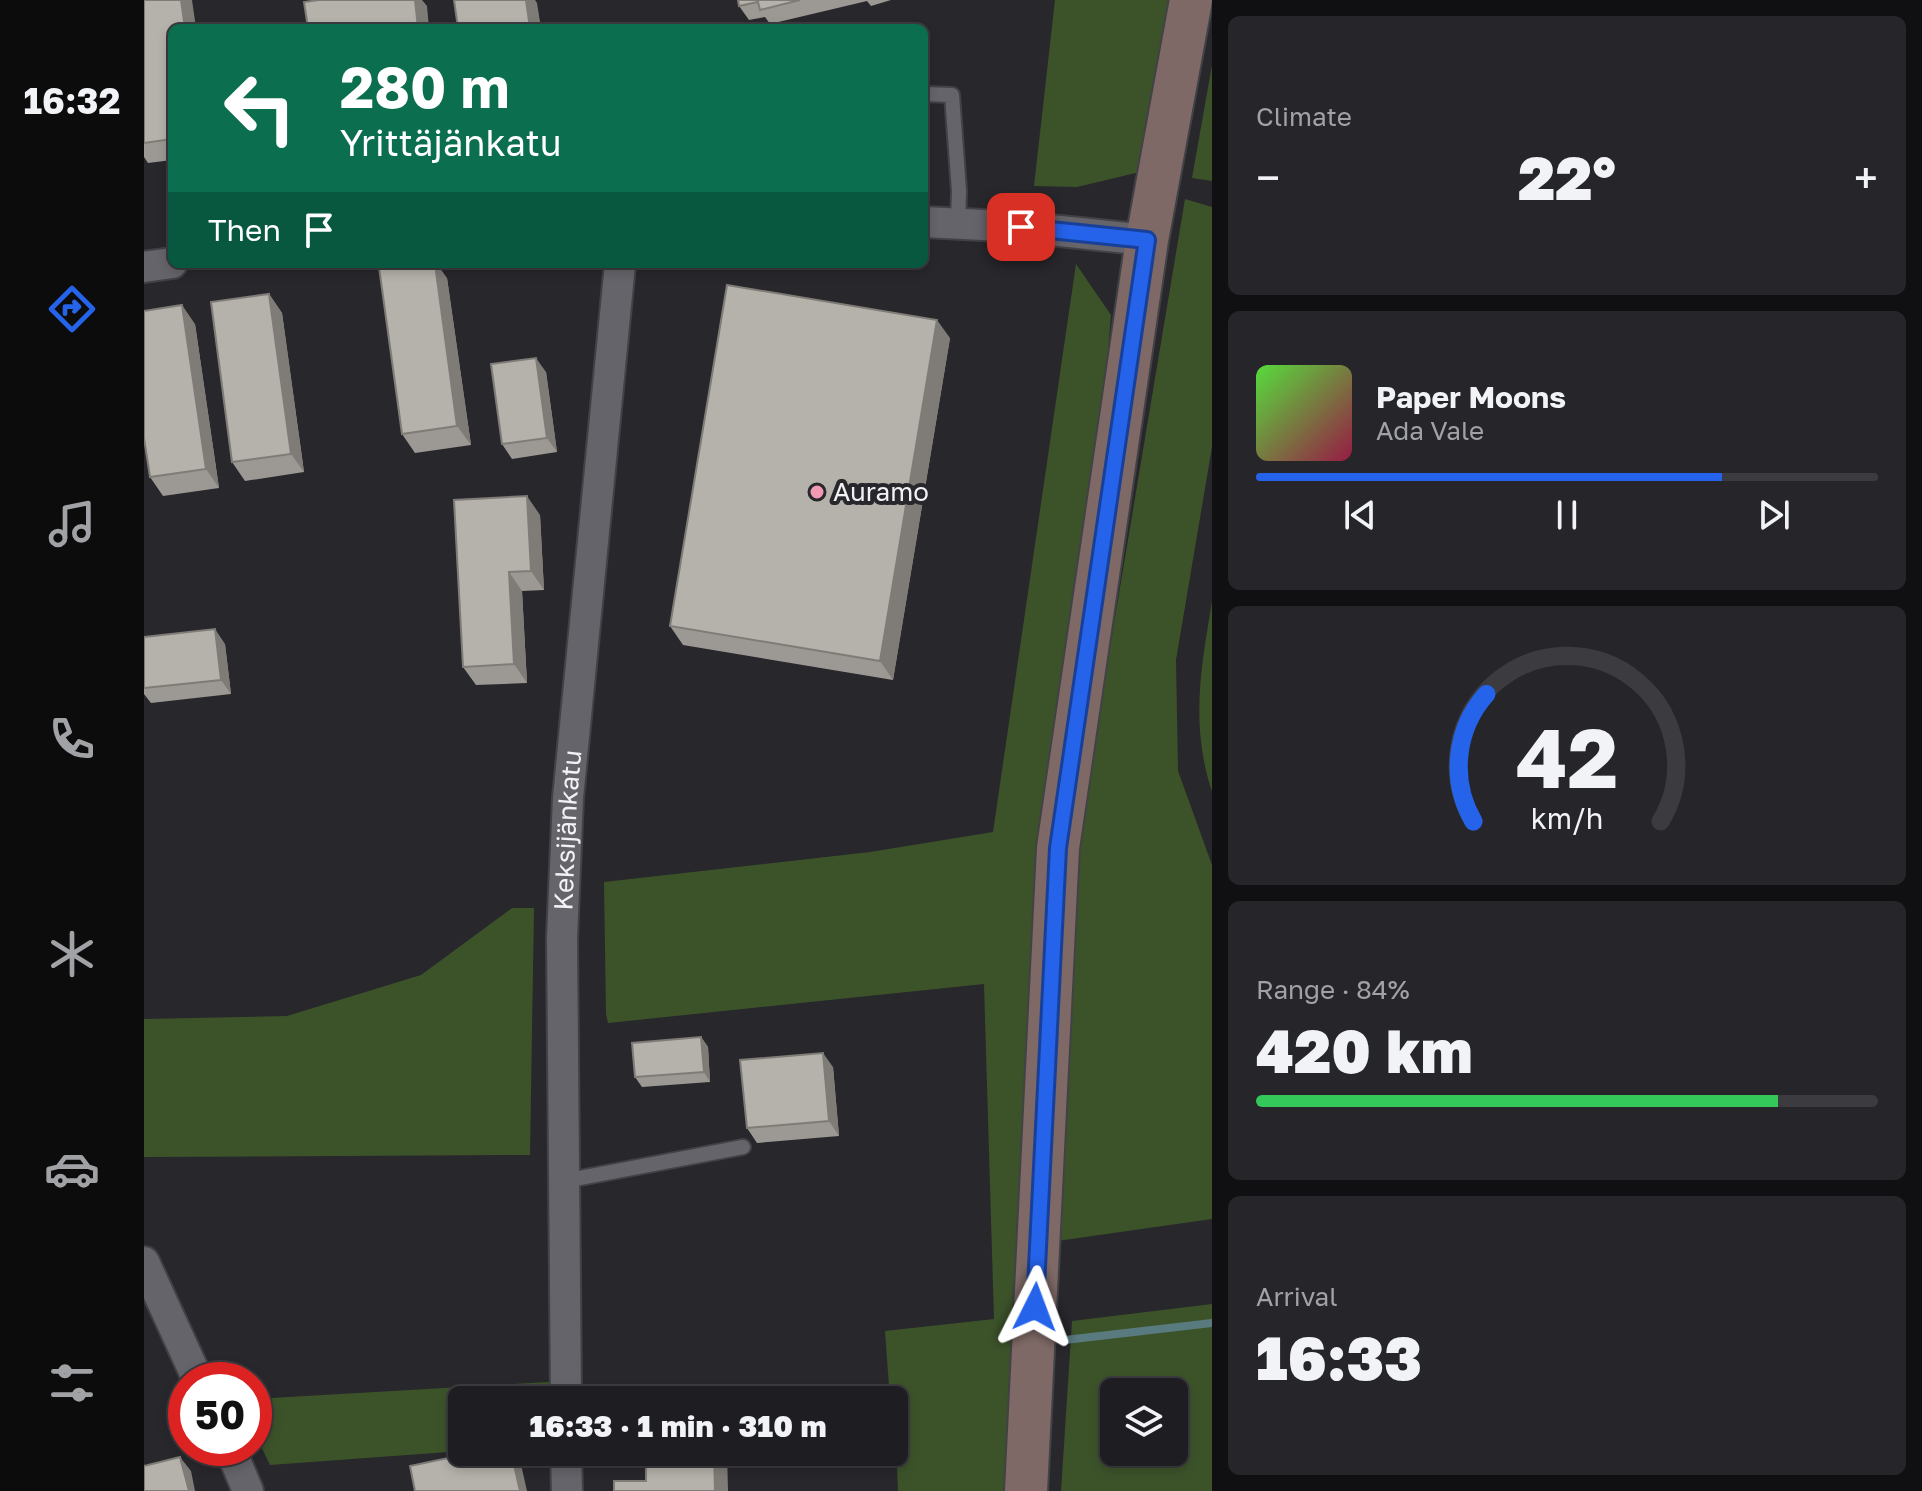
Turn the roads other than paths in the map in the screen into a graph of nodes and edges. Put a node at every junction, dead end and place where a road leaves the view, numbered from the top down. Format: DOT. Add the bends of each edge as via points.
graph roads {
  1 [pos="1191,0"];
  2 [pos="928,94"];
  3 [pos="928,222"];
  4 [pos="958,223"];
  5 [pos="1147,240"];
  6 [pos="168,264"];
  7 [pos="144,267"];
  8 [pos="620,268"];
  9 [pos="743,1147"];
  10 [pos="564,1181"];
  11 [pos="144,1262"];
  12 [pos="190,1362"];
  13 [pos="566,1386"];
  14 [pos="238,1466"];
  15 [pos="566,1466"];
  16 [pos="248,1491"];
  17 [pos="567,1491"];
  18 [pos="1026,1491"];
  1 -- 5 [label="main road"];
  2 -- 4 [label="lane" via="952,95"];
  3 -- 4 [label="street"];
  4 -- 5 [label="street"];
  5 -- 18 [label="main road" via="1058,848"];
  6 -- 7 [label="street"];
  8 -- 10 [label="street, Keksijänkatu" via="568,798 562,938"];
  9 -- 10 [label="lane"];
  10 -- 13 [label="street, Keksijänkatu"];
  11 -- 12 [label="street"];
  14 -- 16 [label="street"];
  15 -- 17 [label="street"];
}
